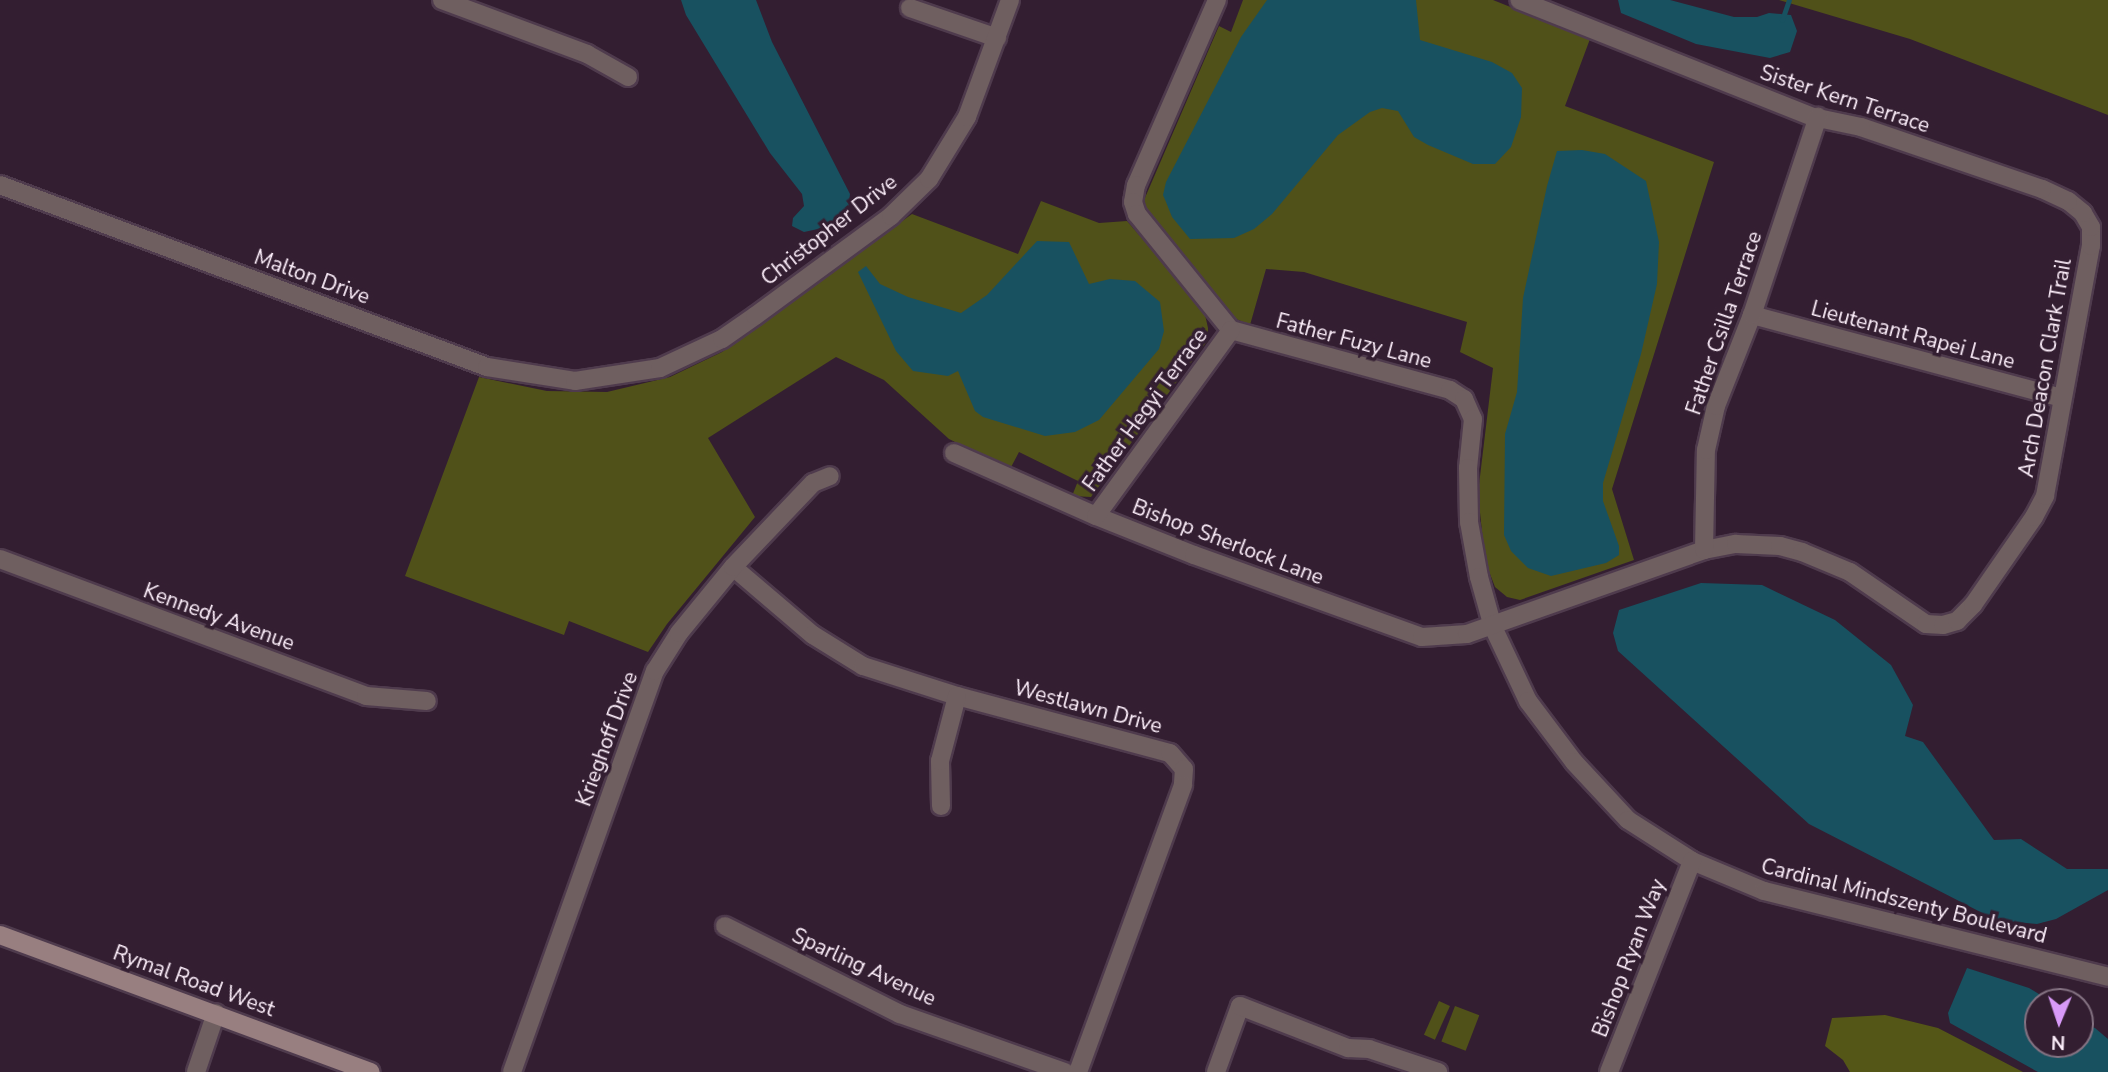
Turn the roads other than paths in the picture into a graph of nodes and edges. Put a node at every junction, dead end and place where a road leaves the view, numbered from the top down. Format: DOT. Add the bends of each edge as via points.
graph roads {
  1 [pos="442,0"];
  2 [pos="1010,0"];
  3 [pos="1217,0"];
  4 [pos="1519,0"];
  5 [pos="910,8"];
  6 [pos="997,38"];
  7 [pos="628,77"];
  8 [pos="1818,117"];
  9 [pos="0,185"];
  10 [pos="2079,209"];
  11 [pos="1752,315"];
  12 [pos="1231,330"];
  13 [pos="615,377"];
  14 [pos="2062,398"];
  15 [pos="1464,399"];
  16 [pos="954,453"];
  17 [pos="830,475"];
  18 [pos="1096,516"];
  19 [pos="1704,550"];
  20 [pos="0,559"];
  21 [pos="733,567"];
  22 [pos="1943,625"];
  23 [pos="1493,627"];
  24 [pos="957,696"];
  25 [pos="426,702"];
  26 [pos="941,806"];
  27 [pos="1692,862"];
  28 [pos="725,926"];
  29 [pos="0,935"];
  30 [pos="2108,977"];
  31 [pos="216,1013"];
  32 [pos="196,1072"];
  33 [pos="371,1072"];
  34 [pos="512,1072"];
  35 [pos="1065,1072"];
  36 [pos="1078,1072"];
  37 [pos="1216,1072"];
  38 [pos="1438,1072"];
  39 [pos="1609,1072"];
  1 -- 7 [label="street" via="587,54"];
  2 -- 6 [label="street, Christopher Drive"];
  3 -- 12 [label="street" via="1136,185 1133,202 1137,214"];
  4 -- 8 [label="street, Sister Kern Terrace"];
  5 -- 6 [label="street"];
  6 -- 13 [label="street, Christopher Drive" via="967,117 948,150 929,179 891,216 722,339 660,369"];
  8 -- 10 [label="street, Sister Kern Terrace" via="1861,127 2042,189"];
  8 -- 11 [label="street, Father Csilla Terrace"];
  9 -- 13 [label="street, Malton Drive" via="487,367 575,381"];
  10 -- 14 [label="street, Arch Deacon Clark Trail" via="2091,227 2091,246"];
  11 -- 14 [label="street, Lieutenant Rapei Lane"];
  11 -- 19 [label="street, Father Csilla Terrace" via="1713,418 1706,450"];
  12 -- 15 [label="street, Father Fuzy Lane" via="1450,390"];
  12 -- 18 [label="street, Father Hegyi Terrace"];
  14 -- 22 [label="street, Arch Deacon Clark Trail" via="2051,471 2034,517 1973,605 1957,621"];
  15 -- 23 [label="street, Cardinal Mindszenty Boulevard" via="1473,419 1469,522"];
  16 -- 18 [label="street, Bishop Sherlock Lane"];
  17 -- 21 [label="street, Krieghoff Drive" via="813,483"];
  18 -- 23 [label="street, Bishop Sherlock Lane" via="1422,637"];
  19 -- 22 [label="street, Bishop Sherlock Lane" via="1736,544 1802,552 1850,572 1926,624"];
  19 -- 23 [label="street, Bishop Sherlock Lane"];
  20 -- 25 [label="street, Kennedy Avenue" via="366,696"];
  21 -- 24 [label="street, Westlawn Drive" via="813,635 863,666"];
  21 -- 34 [label="street, Krieghoff Drive" via="679,633 655,671"];
  23 -- 27 [label="street, Cardinal Mindszenty Boulevard" via="1528,701 1574,762 1628,820"];
  24 -- 26 [label="street" via="940,761"];
  24 -- 36 [label="street, Westlawn Drive" via="1170,753 1184,769 1183,785"];
  27 -- 30 [label="street, Cardinal Mindszenty Boulevard" via="1803,903"];
  27 -- 39 [label="street, Bishop Ryan Way"];
  28 -- 35 [label="street, Sparling Avenue" via="901,1014"];
  29 -- 31 [label="main road, Rymal Road West"];
  31 -- 32 [label="street"];
  31 -- 33 [label="main road, Rymal Road West"];
  37 -- 38 [label="street" via="1240,1006 1348,1048 1369,1049"];
}
